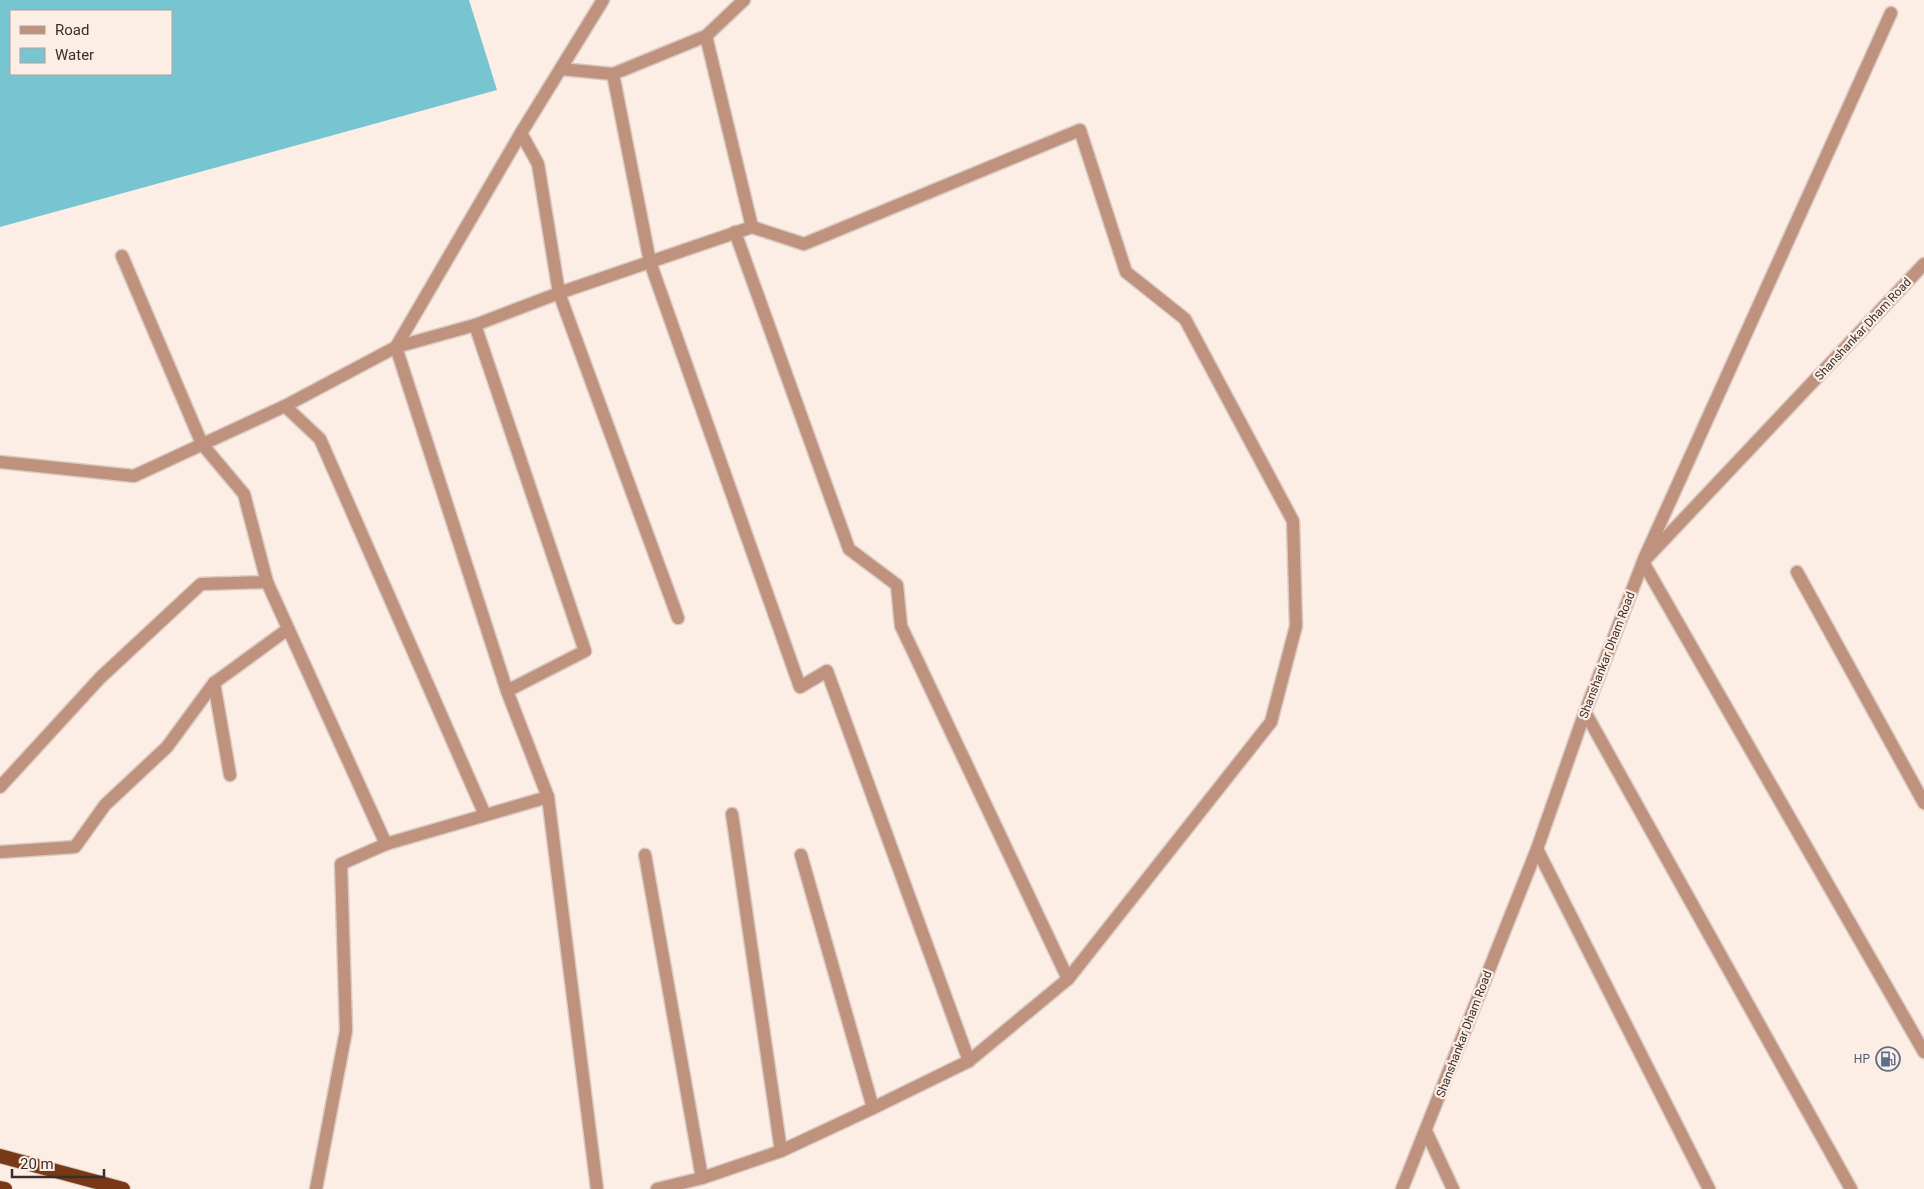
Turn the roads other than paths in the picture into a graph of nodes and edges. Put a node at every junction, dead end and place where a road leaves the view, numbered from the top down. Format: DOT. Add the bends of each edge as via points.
graph roads {
  1 [pos="603,0"];
  2 [pos="744,0"];
  3 [pos="1891,13"];
  4 [pos="706,36"];
  5 [pos="561,69"];
  6 [pos="613,74"];
  7 [pos="521,133"];
  8 [pos="752,227"];
  9 [pos="735,232"];
  10 [pos="122,256"];
  11 [pos="650,262"];
  12 [pos="1924,264"];
  13 [pos="559,293"];
  14 [pos="475,325"];
  15 [pos="396,347"];
  16 [pos="285,406"];
  17 [pos="202,444"];
  18 [pos="0,462"];
  19 [pos="1643,562"];
  20 [pos="1797,572"];
  21 [pos="267,582"];
  22 [pos="678,618"];
  23 [pos="288,629"];
  24 [pos="214,683"];
  25 [pos="507,691"];
  26 [pos="1585,712"];
  27 [pos="230,775"];
  28 [pos="0,787"];
  29 [pos="548,796"];
  30 [pos="1924,803"];
  31 [pos="732,814"];
  32 [pos="485,815"];
  33 [pos="386,844"];
  34 [pos="1537,849"];
  35 [pos="0,852"];
  36 [pos="645,855"];
  37 [pos="801,855"];
  38 [pos="1068,979"];
  39 [pos="1924,1052"];
  40 [pos="968,1061"];
  41 [pos="873,1108"];
  42 [pos="1426,1131"];
  43 [pos="781,1151"];
  44 [pos="0,1156"];
  45 [pos="702,1178"];
  46 [pos="0,1188"];
  47 [pos="5,1189"];
  48 [pos="123,1189"];
  49 [pos="316,1189"];
  50 [pos="597,1189"];
  51 [pos="656,1189"];
  52 [pos="1402,1189"];
  53 [pos="1452,1189"];
  54 [pos="1709,1189"];
  55 [pos="1851,1189"];
  1 -- 5 [label="street"];
  2 -- 4 [label="street"];
  3 -- 19 [label="street"];
  4 -- 6 [label="street"];
  4 -- 8 [label="street"];
  5 -- 6 [label="street"];
  5 -- 7 [label="street"];
  6 -- 11 [label="street"];
  7 -- 13 [label="street" via="538,164"];
  7 -- 15 [label="street"];
  8 -- 9 [label="street"];
  8 -- 38 [label="street" via="804,244 1080,130 1126,272 1185,319 1292,521 1296,626 1270,722"];
  9 -- 11 [label="street"];
  9 -- 38 [label="street" via="849,549 897,585 901,626"];
  10 -- 17 [label="street"];
  11 -- 13 [label="street"];
  11 -- 40 [label="street" via="800,687 827,671"];
  12 -- 19 [label="street, Shanshankar Dham Road"];
  13 -- 14 [label="street"];
  13 -- 22 [label="street"];
  14 -- 15 [label="street"];
  14 -- 25 [label="street" via="585,651"];
  15 -- 16 [label="street"];
  15 -- 25 [label="street"];
  16 -- 17 [label="street"];
  16 -- 32 [label="street" via="320,438"];
  17 -- 18 [label="street" via="134,476"];
  17 -- 21 [label="street" via="244,494"];
  19 -- 26 [label="street, Shanshankar Dham Road"];
  19 -- 39 [label="street"];
  20 -- 30 [label="street"];
  21 -- 23 [label="street"];
  21 -- 28 [label="street" via="201,584 100,678"];
  23 -- 24 [label="street"];
  23 -- 33 [label="street"];
  24 -- 27 [label="street"];
  24 -- 35 [label="street" via="167,747 105,805 75,847"];
  25 -- 29 [label="street"];
  26 -- 34 [label="street, Shanshankar Dham Road"];
  26 -- 55 [label="street"];
  29 -- 32 [label="street"];
  29 -- 50 [label="street"];
  31 -- 43 [label="street"];
  32 -- 33 [label="street"];
  33 -- 49 [label="street" via="341,864 346,1031"];
  34 -- 42 [label="street, Shanshankar Dham Road"];
  34 -- 54 [label="street"];
  36 -- 45 [label="street"];
  37 -- 41 [label="street"];
  38 -- 40 [label="street"];
  40 -- 41 [label="street"];
  41 -- 43 [label="street"];
  42 -- 52 [label="street, Shanshankar Dham Road"];
  42 -- 53 [label="street"];
  43 -- 45 [label="street"];
  44 -- 48 [label="highway"];
  45 -- 51 [label="street"];
  46 -- 47 [label="highway"];
}
